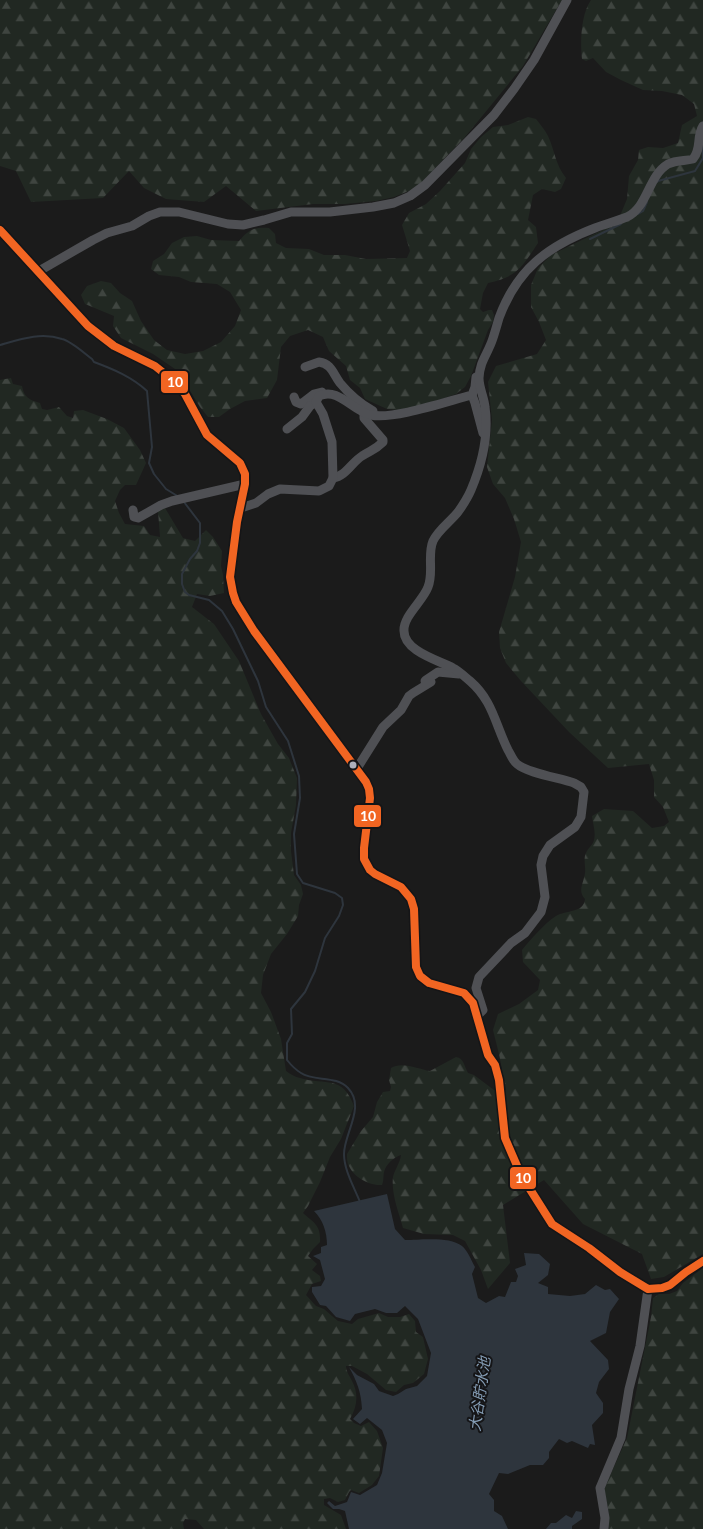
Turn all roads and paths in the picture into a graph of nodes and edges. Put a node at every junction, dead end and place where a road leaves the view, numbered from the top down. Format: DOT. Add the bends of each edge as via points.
graph roads {
  1 [pos="567,0"];
  2 [pos="703,126"];
  3 [pos="0,230"];
  4 [pos="39,271"];
  5 [pos="305,367"];
  6 [pos="480,369"];
  7 [pos="329,394"];
  8 [pos="472,395"];
  9 [pos="294,398"];
  10 [pos="316,402"];
  11 [pos="364,413"];
  12 [pos="385,415"];
  13 [pos="287,429"];
  14 [pos="485,438"];
  15 [pos="334,478"];
  16 [pos="245,484"];
  17 [pos="241,508"];
  18 [pos="133,510"];
  19 [pos="462,674"];
  20 [pos="356,770"];
  21 [pos="477,1016"];
  22 [pos="703,1261"];
  23 [pos="648,1289"];
  24 [pos="604,1529"];
  1 -- 4 [label="street" via="534,60 499,108 425,185 410,196 373,207 291,212 243,225 160,212 132,226 107,233"];
  2 -- 6 [label="street" via="698,153 693,159 666,166 654,179 635,211 562,242 529,268 506,304"];
  3 -- 4 [label="street"];
  4 -- 16 [label="street" via="102,338 155,366 175,382 207,435 240,463"];
  5 -- 12 [label="street" via="318,362 330,366 340,383 364,405"];
  6 -- 8 [label="street" via="476,373"];
  6 -- 14 [label="street" via="479,381 487,422"];
  7 -- 9 [label="street" via="314,394 301,404"];
  7 -- 10 [label="street" via="319,396"];
  7 -- 11 [label="street" via="337,395"];
  8 -- 12 [label="street"];
  8 -- 14 [label="street"];
  10 -- 13 [label="street"];
  10 -- 15 [label="street" via="331,437"];
  11 -- 12 [label="street"];
  11 -- 15 [label="street" via="364,418 383,442"];
  14 -- 19 [label="street" via="479,467 467,497 433,540 430,584 406,622 404,632 411,646"];
  15 -- 17 [label="street" via="323,490 280,489"];
  16 -- 17 [label="street"];
  16 -- 18 [label="street" via="182,498 138,518 134,518"];
  17 -- 20 [label="street" via="230,568 236,602"];
  19 -- 20 [label="street" via="438,672 425,680 431,682 409,696 401,710 383,727"];
  19 -- 21 [label="street" via="488,701 516,764 578,785 584,796 580,821 550,845 543,856 545,897 541,912 525,933 479,977 476,988 483,1010"];
  20 -- 21 [label="street" via="370,789 364,859 370,870 401,887 411,899 418,972 429,983 464,993 473,1003"];
  21 -- 23 [label="street" via="499,1080 505,1138 536,1200 552,1224"];
  22 -- 23 [label="street" via="670,1285"];
  23 -- 24 [label="street" via="621,1438 600,1488"];
}
